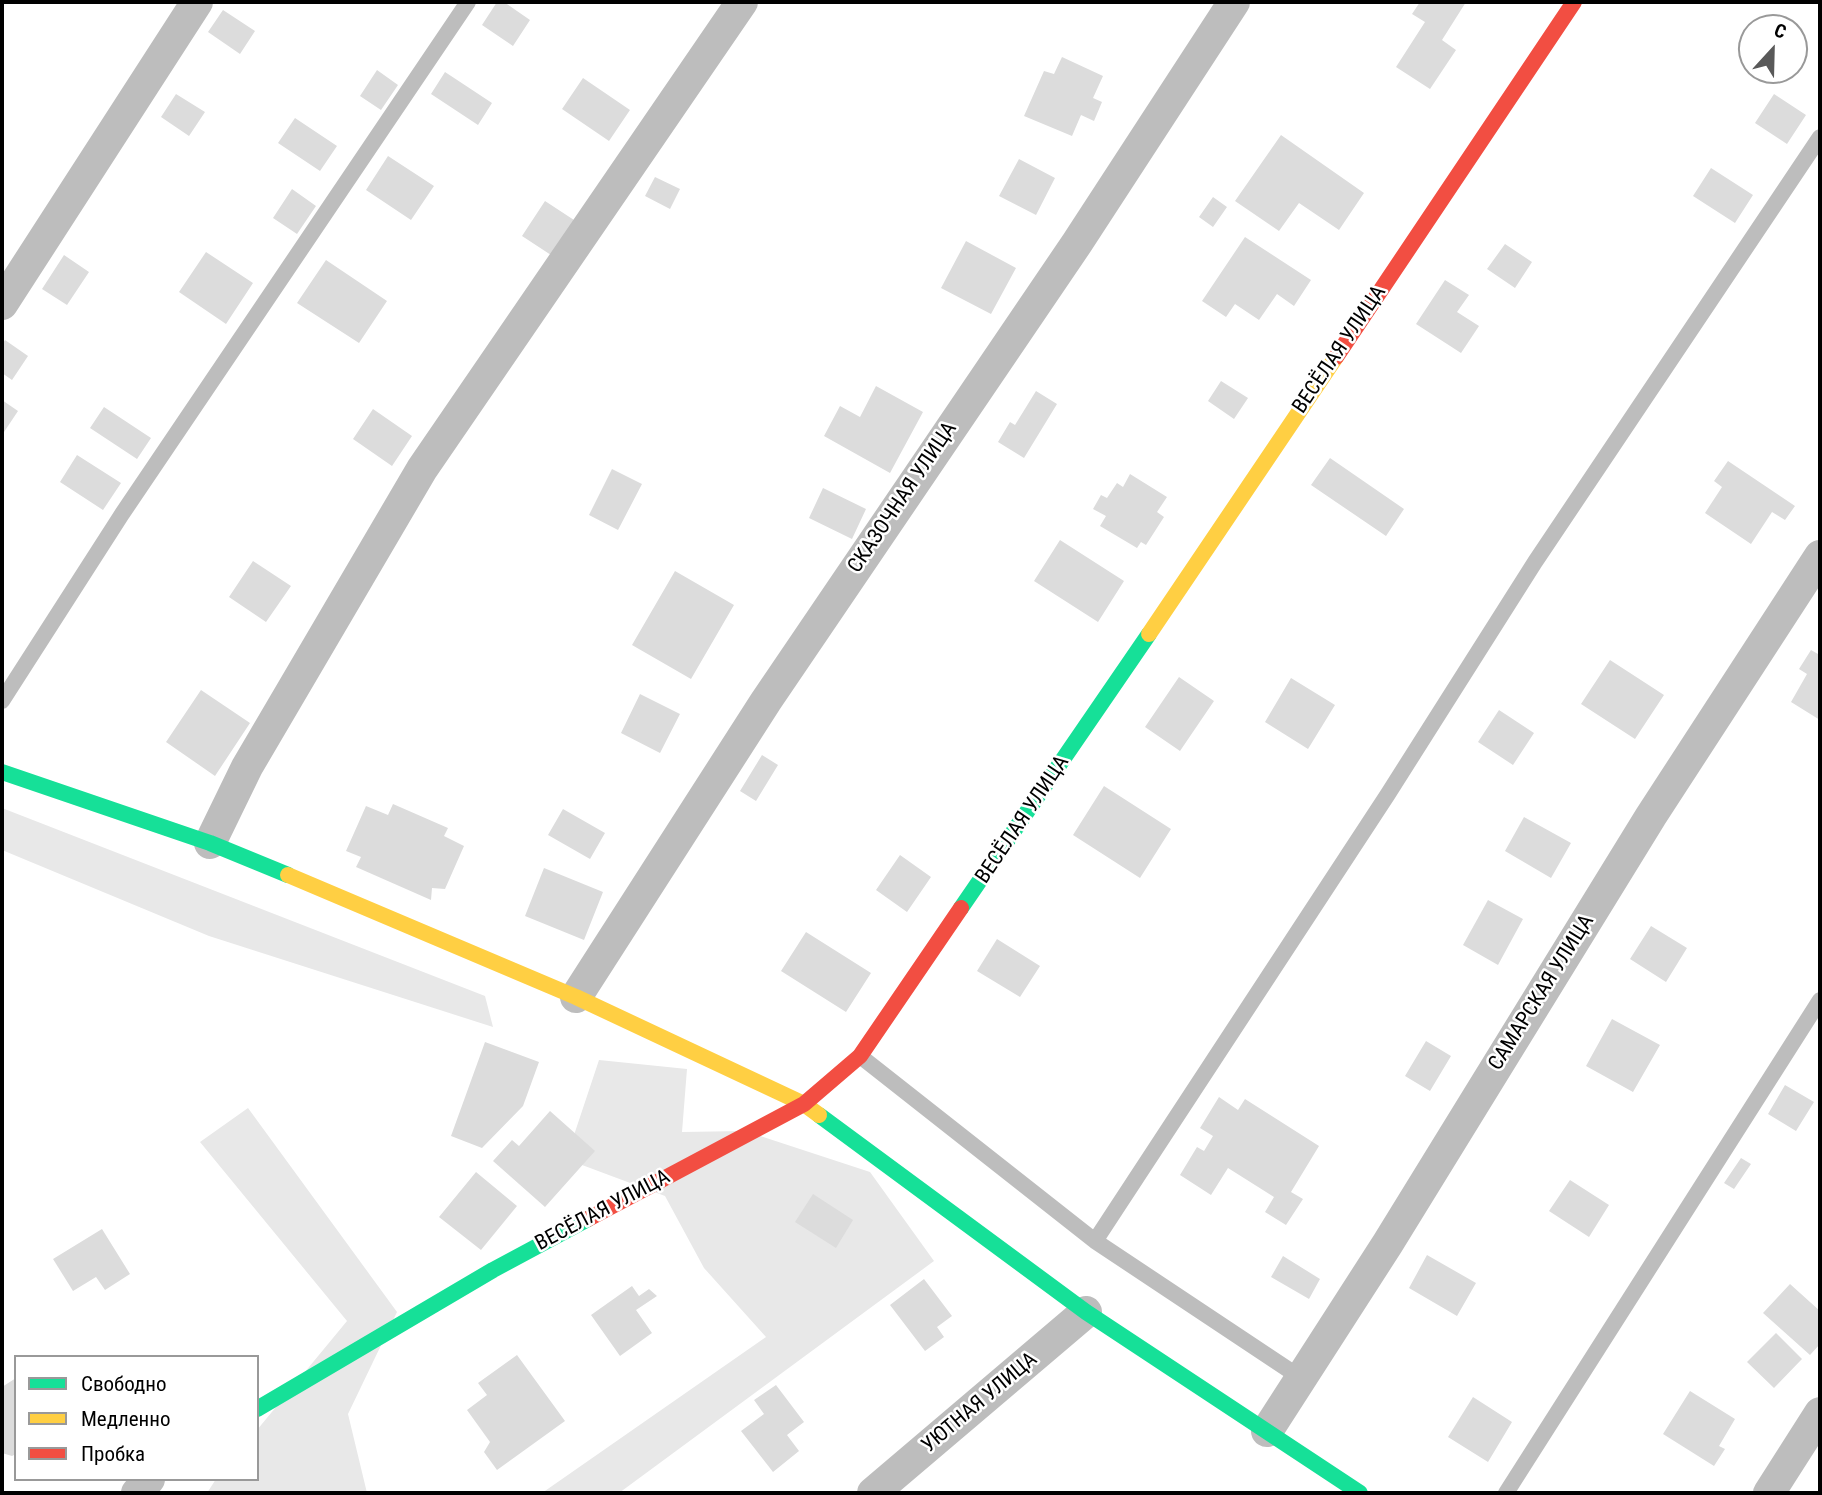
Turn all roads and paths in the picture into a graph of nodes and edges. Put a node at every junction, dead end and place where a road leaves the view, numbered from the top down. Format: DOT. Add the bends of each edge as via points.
graph roads {
  1 [pos="197,2"];
  2 [pos="468,2"];
  3 [pos="742,2"];
  4 [pos="1234,2"];
  5 [pos="1574,2"];
  6 [pos="1820,137"];
  7 [pos="2,304"];
  8 [pos="1820,556"];
  9 [pos="2,701"];
  10 [pos="2,772"];
  11 [pos="209,843"];
  12 [pos="576,996"];
  13 [pos="1820,1000"];
  14 [pos="860,1056"];
  15 [pos="804,1104"];
  16 [pos="1095,1241"];
  17 [pos="1086,1312"];
  18 [pos="1301,1378"];
  19 [pos="259,1408"];
  20 [pos="1820,1413"];
  21 [pos="1266,1431"];
  22 [pos="873,1493"];
  23 [pos="1360,1493"];
  24 [pos="1506,1493"];
  25 [pos="1769,1493"];
  1 -- 7 [label="street"];
  2 -- 9 [label="lane" via="122,514"];
  3 -- 11 [label="street" via="422,469 247,767"];
  4 -- 12 [label="street, СКАЗОЧНАЯ УЛИЦА" via="1077,243 766,701"];
  5 -- 14 [label="street, ВЕСЁЛАЯ УЛИЦА"];
  6 -- 16 [label="lane" via="1535,562"];
  8 -- 18 [label="street, САМАРСКАЯ УЛИЦА" via="1651,816"];
  10 -- 11 [label="street"];
  11 -- 12 [label="street"];
  12 -- 15 [label="street"];
  13 -- 24 [label="lane"];
  14 -- 15 [label="street, ВЕСЁЛАЯ УЛИЦА"];
  14 -- 16 [label="lane"];
  15 -- 17 [label="street"];
  15 -- 19 [label="street, ВЕСЁЛАЯ УЛИЦА" via="493,1270"];
  16 -- 18 [label="lane"];
  17 -- 21 [label="street"];
  17 -- 22 [label="street, УЮТНАЯ УЛИЦА"];
  18 -- 21 [label="street, САМАРСКАЯ УЛИЦА"];
  20 -- 25 [label="street"];
  21 -- 23 [label="street"];
}
